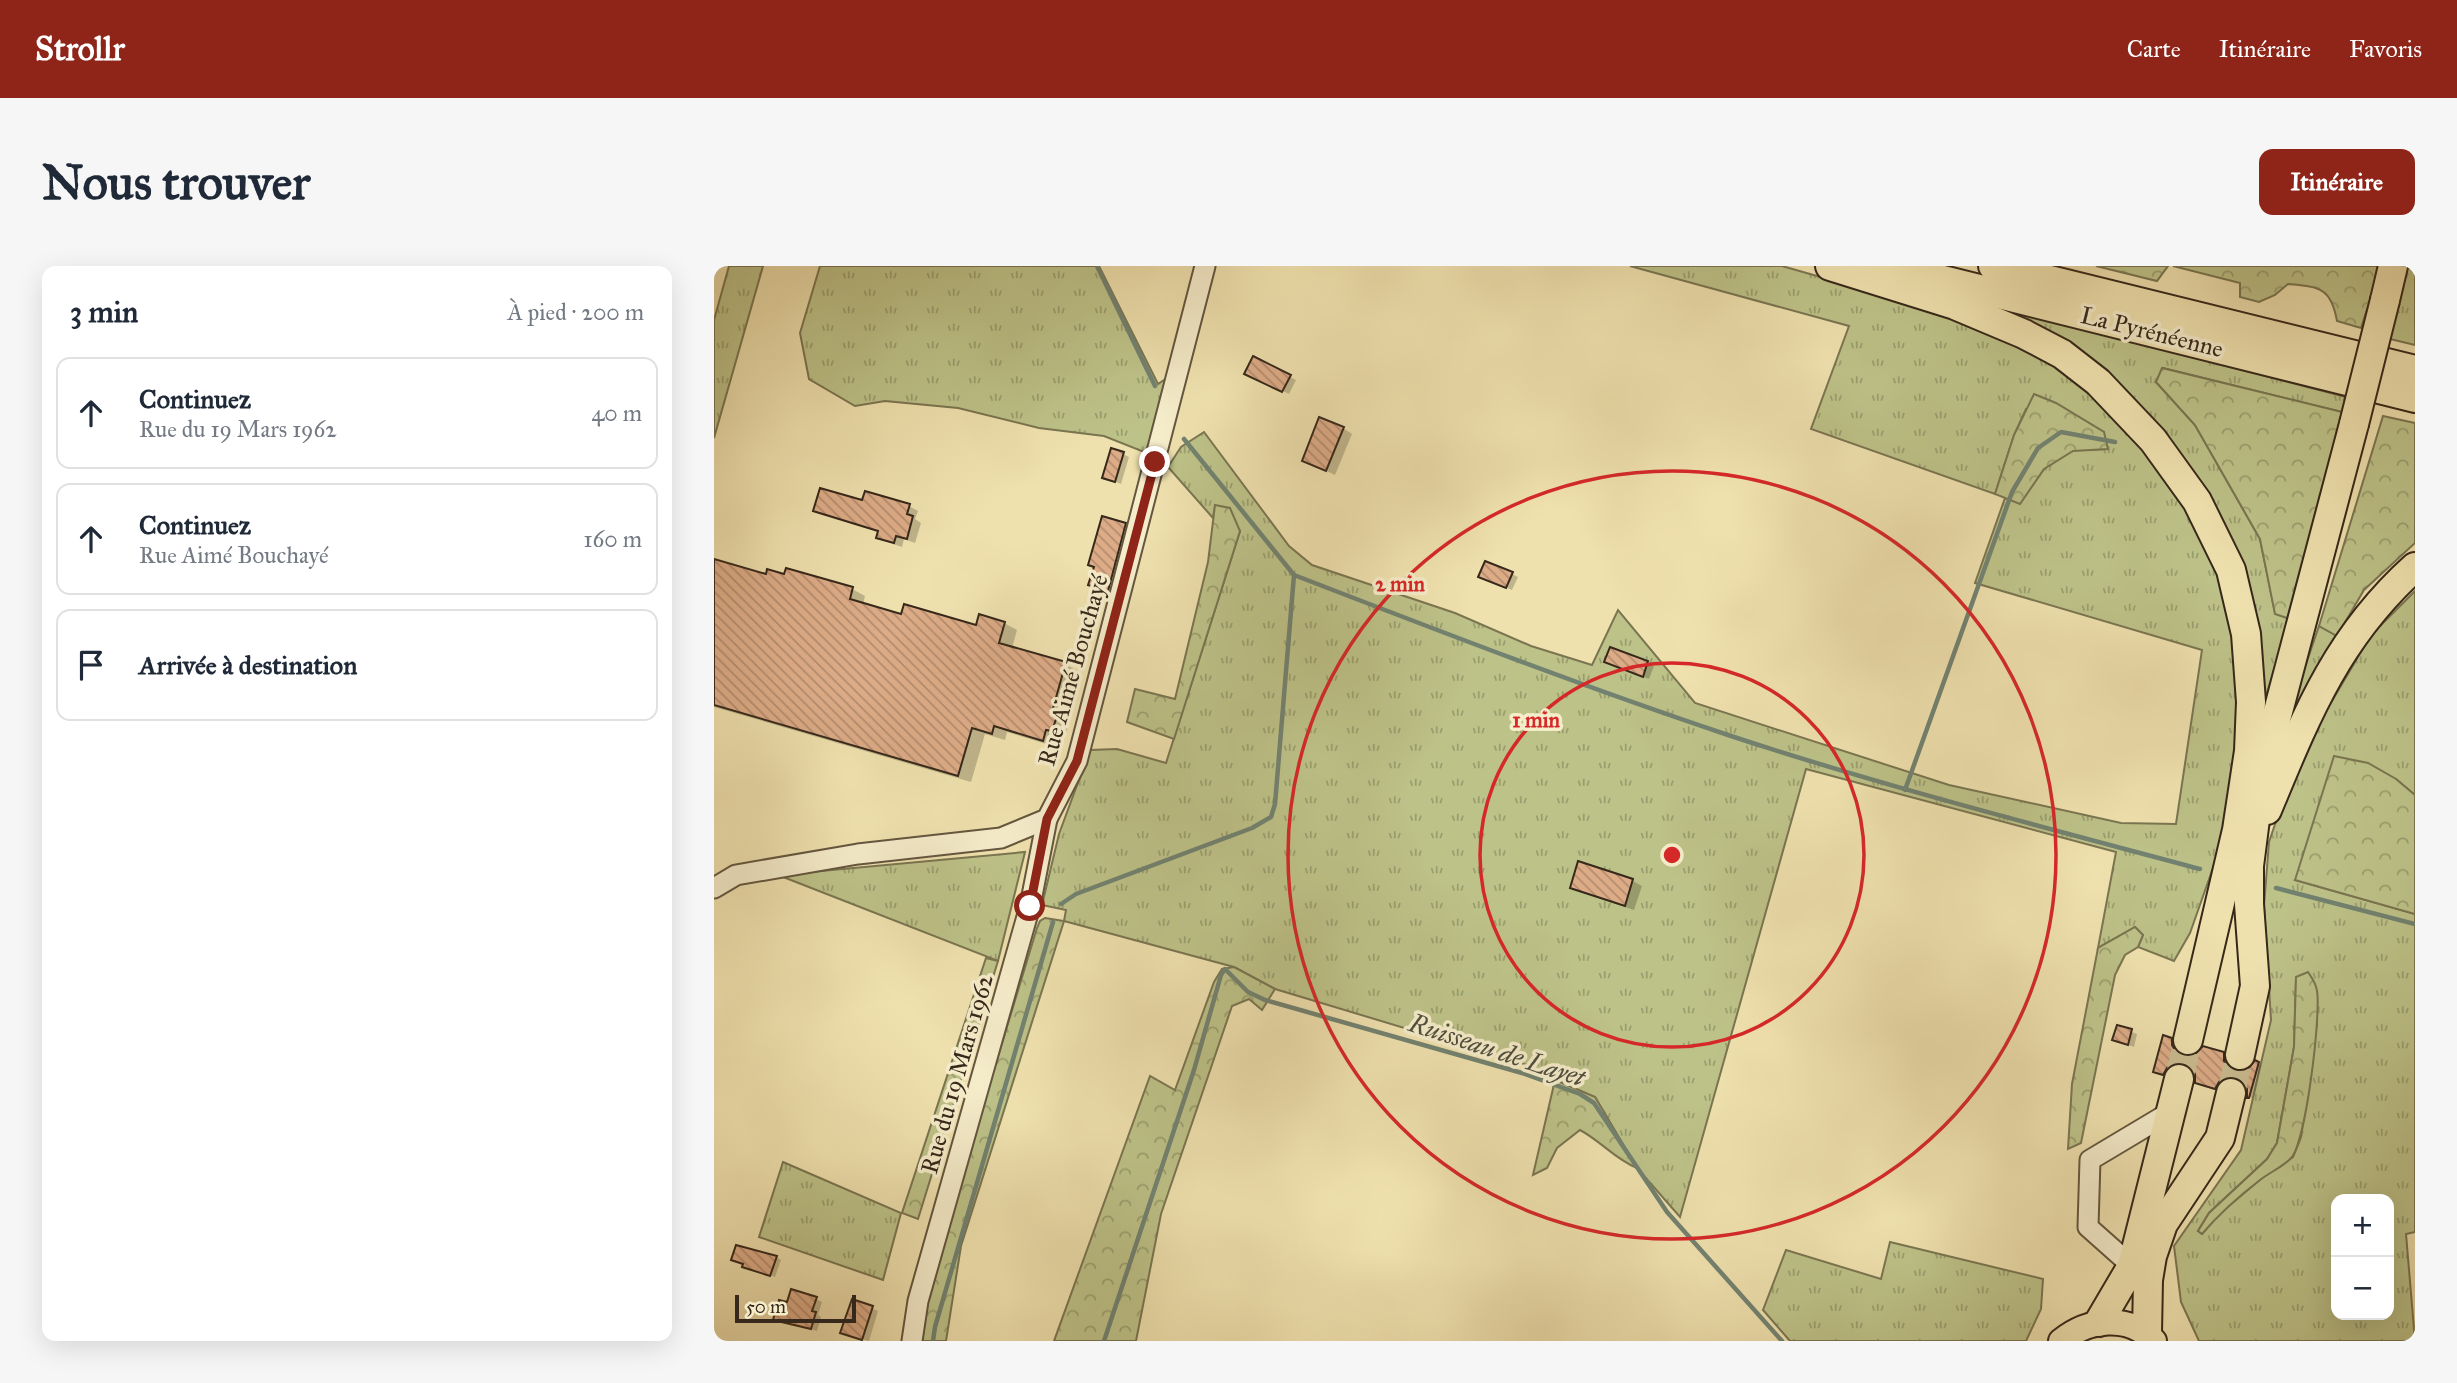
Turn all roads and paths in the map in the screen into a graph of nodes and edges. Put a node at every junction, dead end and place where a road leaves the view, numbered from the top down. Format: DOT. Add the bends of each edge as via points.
graph roads {
  1 [pos="1205,266"];
  2 [pos="1830,266"];
  3 [pos="1888,266"];
  4 [pos="1993,266"];
  5 [pos="2393,266"];
  6 [pos="2321,347"];
  7 [pos="2415,353"];
  8 [pos="2415,370"];
  9 [pos="2415,398"];
  10 [pos="2415,567"];
  11 [pos="1047,819"];
  12 [pos="2245,836"];
  13 [pos="714,888"];
  14 [pos="2188,1040"];
  15 [pos="2240,1055"];
  16 [pos="2179,1079"];
  17 [pos="2231,1093"];
  18 [pos="2172,1111"];
  19 [pos="2132,1266"];
  20 [pos="2099,1322"];
  21 [pos="2150,1337"];
  22 [pos="912,1341"];
  23 [pos="2061,1341"];
  1 -- 11 [label="street, Rue Aimé Bouchayé" via="1077,761"];
  2 -- 12 [label="highway" via="1955,305 2062,354 2098,382 2153,440 2197,501 2231,570 2246,634 2252,702"];
  3 -- 9 [label="highway, La Pyrénéenne"];
  4 -- 6 [label="highway, La Pyrénéenne"];
  5 -- 12 [label="highway, bridge"];
  6 -- 7 [label="highway" via="2353,341"];
  6 -- 8 [label="highway, La Pyrénéenne"];
  10 -- 12 [label="highway" via="2371,610 2348,641"];
  11 -- 13 [label="street" via="1001,838 844,856 736,875"];
  11 -- 22 [label="street, Rue du 19 Mars 1962" via="1030,906 918,1301"];
  12 -- 14 [label="highway"];
  12 -- 15 [label="highway" via="2255,986"];
  16 -- 18 [label="highway"];
  17 -- 21 [label="highway" via="2220,1138 2163,1224 2152,1256"];
  18 -- 19 [label="highway"];
  18 -- 19 [label="street" via="2090,1160 2088,1227"];
  19 -- 20 [label="highway"];
  20 -- 21 [label="main road" via="2125,1324"];
  20 -- 23 [label="main road"];
}
